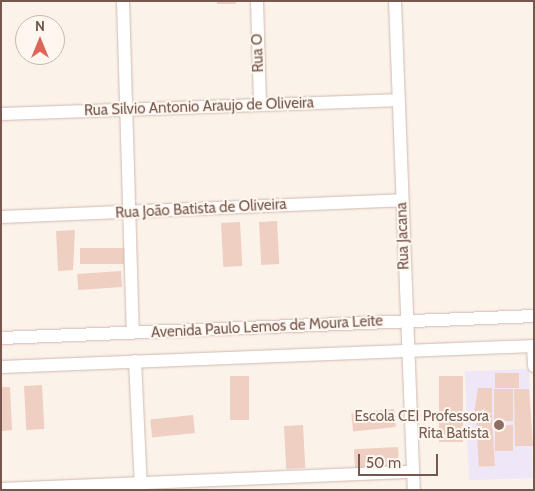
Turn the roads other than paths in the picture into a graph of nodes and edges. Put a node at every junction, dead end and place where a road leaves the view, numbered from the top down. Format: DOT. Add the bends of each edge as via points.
graph roads {
  1 [pos="123,1"];
  2 [pos="257,1"];
  3 [pos="395,1"];
  4 [pos="398,100"];
  5 [pos="260,104"];
  6 [pos="127,110"];
  7 [pos="1,114"];
  8 [pos="402,200"];
  9 [pos="132,212"];
  10 [pos="1,217"];
  11 [pos="534,316"];
  12 [pos="406,320"];
  13 [pos="133,333"];
  14 [pos="1,338"];
  15 [pos="533,346"];
  16 [pos="408,351"];
  17 [pos="135,361"];
  18 [pos="534,366"];
  19 [pos="1,367"];
  20 [pos="413,472"];
  21 [pos="140,486"];
  22 [pos="1,489"];
  23 [pos="414,490"];
  1 -- 6 [label="street"];
  2 -- 5 [label="street, Rua O"];
  3 -- 4 [label="street, Rua Jacana"];
  4 -- 5 [label="street, Rua Silvio Antonio Araujo de Oliveira"];
  4 -- 8 [label="street, Rua Jacana"];
  5 -- 6 [label="street, Rua Silvio Antonio Araujo de Oliveira"];
  6 -- 7 [label="street, Rua Silvio Antonio Araujo de Oliveira"];
  6 -- 9 [label="street"];
  8 -- 9 [label="street, Rua João Batista de Oliveira"];
  8 -- 12 [label="street, Rua Jacana"];
  9 -- 10 [label="street, Rua João Batista de Oliveira"];
  9 -- 13 [label="street"];
  11 -- 12 [label="street, Avenida Paulo Lemos de Moura Leite"];
  12 -- 13 [label="street, Avenida Paulo Lemos de Moura Leite"];
  12 -- 16 [label="street, Rua Jacana"];
  13 -- 14 [label="street, Avenida Paulo Lemos de Moura Leite"];
  15 -- 16 [label="street, Avenida Paulo Lemos de Moura Leite"];
  15 -- 18 [label="street"];
  16 -- 17 [label="street, Avenida Paulo Lemos de Moura Leite"];
  16 -- 20 [label="street, Rua Jacana"];
  17 -- 19 [label="street, Avenida Paulo Lemos de Moura Leite"];
  17 -- 21 [label="street"];
  20 -- 21 [label="street"];
  20 -- 23 [label="street, Rua Jacana"];
  21 -- 22 [label="street"];
}
